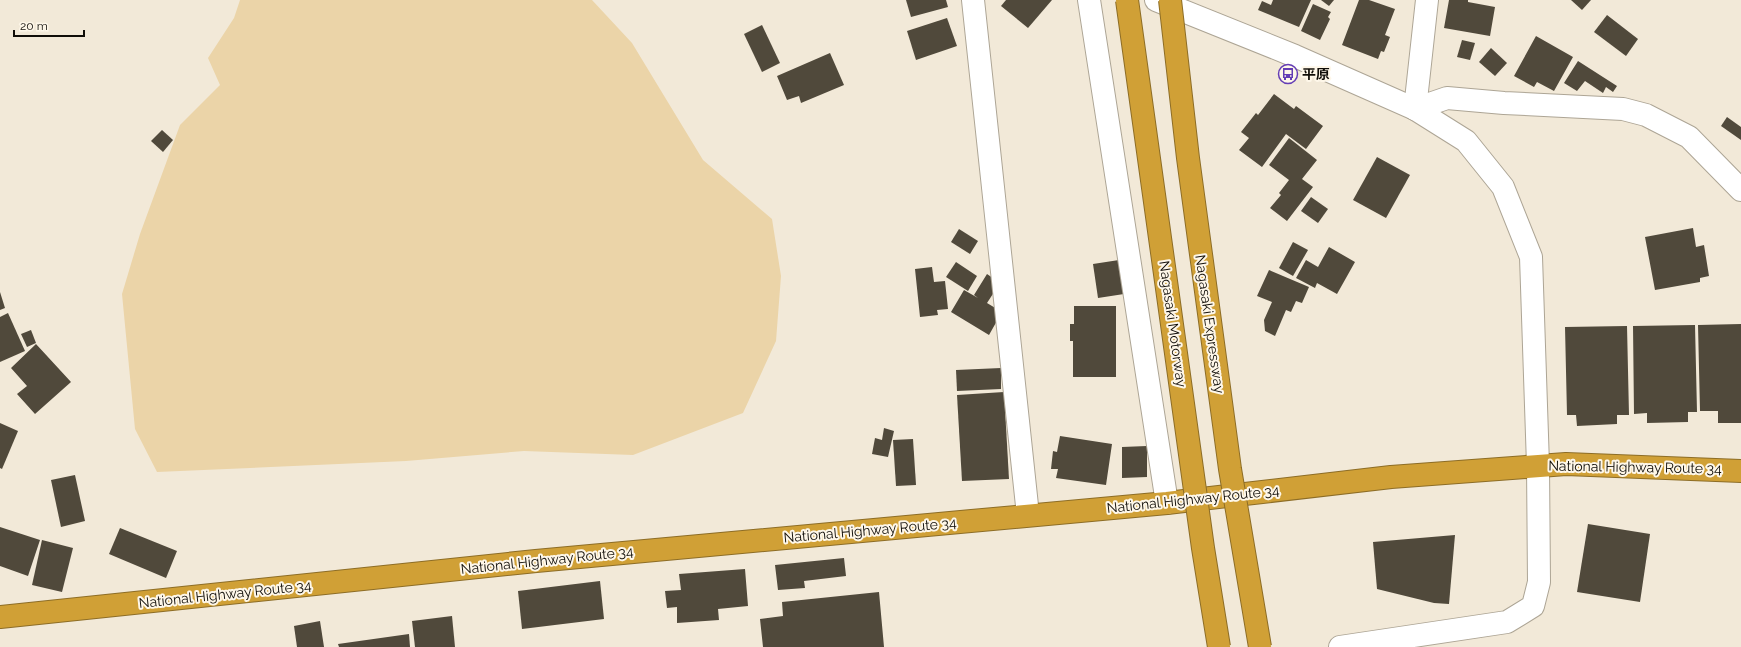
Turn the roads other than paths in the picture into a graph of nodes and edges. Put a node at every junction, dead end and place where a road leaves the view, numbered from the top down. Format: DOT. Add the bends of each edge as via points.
graph roads {
  1 [pos="973,0"];
  2 [pos="1089,0"];
  3 [pos="1127,0"];
  4 [pos="1156,0"];
  5 [pos="1170,0"];
  6 [pos="1427,0"];
  7 [pos="1415,109"];
  8 [pos="1741,190"];
  9 [pos="1538,465"];
  10 [pos="1741,471"];
  11 [pos="1167,503"];
  12 [pos="1028,515"];
  13 [pos="0,617"];
  14 [pos="1219,647"];
  15 [pos="1260,647"];
  16 [pos="1340,647"];
  1 -- 12 [label="street"];
  2 -- 11 [label="street"];
  3 -- 14 [label="highway, Nagasaki Motorway, bridge"];
  4 -- 7 [label="street" via="1295,56"];
  5 -- 15 [label="highway, Nagasaki Expressway, bridge" via="1188,158 1230,469"];
  6 -- 7 [label="street"];
  7 -- 8 [label="street" via="1447,98 1623,110 1646,115 1689,137"];
  7 -- 9 [label="street" via="1466,141 1503,187 1531,257"];
  9 -- 10 [label="highway, National Highway Route 34"];
  9 -- 11 [label="highway, National Highway Route 34" via="1391,477"];
  9 -- 16 [label="street" via="1539,582 1533,606 1507,622"];
  11 -- 12 [label="highway, National Highway Route 34"];
  12 -- 13 [label="highway, National Highway Route 34" via="544,560"];
}
